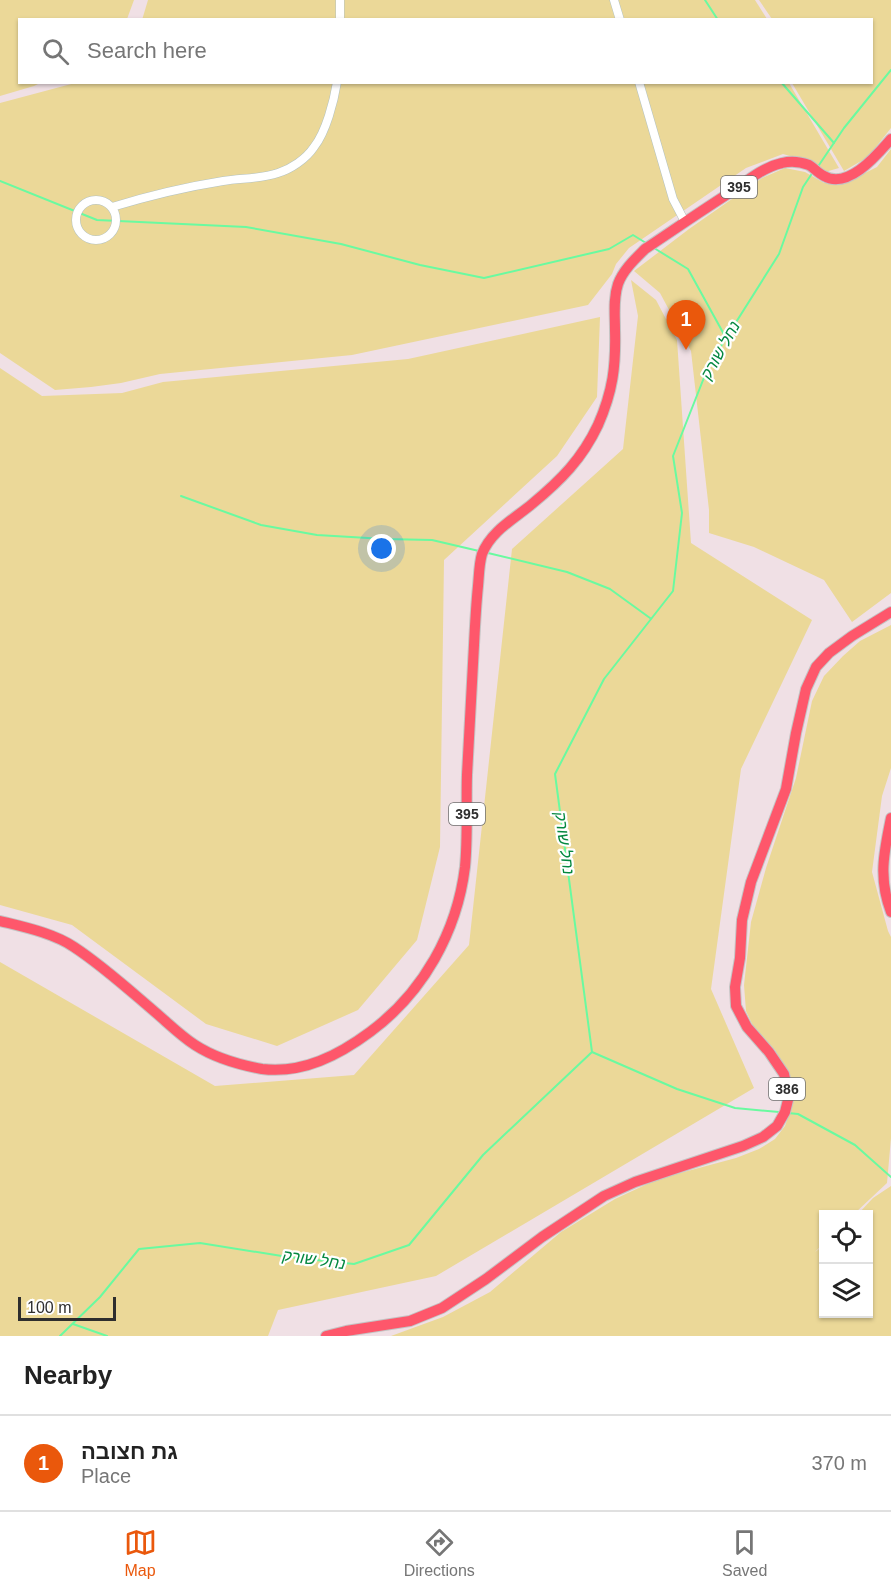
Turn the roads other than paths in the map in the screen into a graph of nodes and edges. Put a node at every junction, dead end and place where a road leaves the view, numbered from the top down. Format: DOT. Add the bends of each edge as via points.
graph roads {
  1 [pos="340,0"];
  2 [pos="614,0"];
  3 [pos="340,18"];
  4 [pos="619,18"];
  5 [pos="337,84"];
  6 [pos="640,84"];
  7 [pos="891,139"];
  8 [pos="112,207"];
  9 [pos="684,222"];
  10 [pos="891,612"];
  11 [pos="891,818"];
  12 [pos="891,912"];
  13 [pos="0,921"];
  14 [pos="326,1336"];
  1 -- 3 [label="street"];
  2 -- 4 [label="street"];
  5 -- 8 [label="street" via="315,147 290,168 276,174 157,193"];
  6 -- 9 [label="street" via="673,199"];
  7 -- 9 [label="main road, 395" via="860,171 836,179 797,162 777,164"];
  8 -- 8 [label="street" via="100,200 87,202 78,212 80,231 97,240 109,235 116,225"];
  9 -- 13 [label="main road, 395" via="645,249 618,282 610,397 586,447 557,482 497,532 482,556 476,609 465,867 456,909 441,949 399,1006 351,1046 326,1059 284,1070 244,1066 195,1045 70,944"];
  10 -- 14 [label="main road, 386" via="852,636 816,667 806,689 786,789 744,910 736,1006 747,1027 784,1074 789,1096 777,1126 743,1146 604,1196 442,1308 410,1320"];
  11 -- 12 [label="main road" via="882,858"];
}
